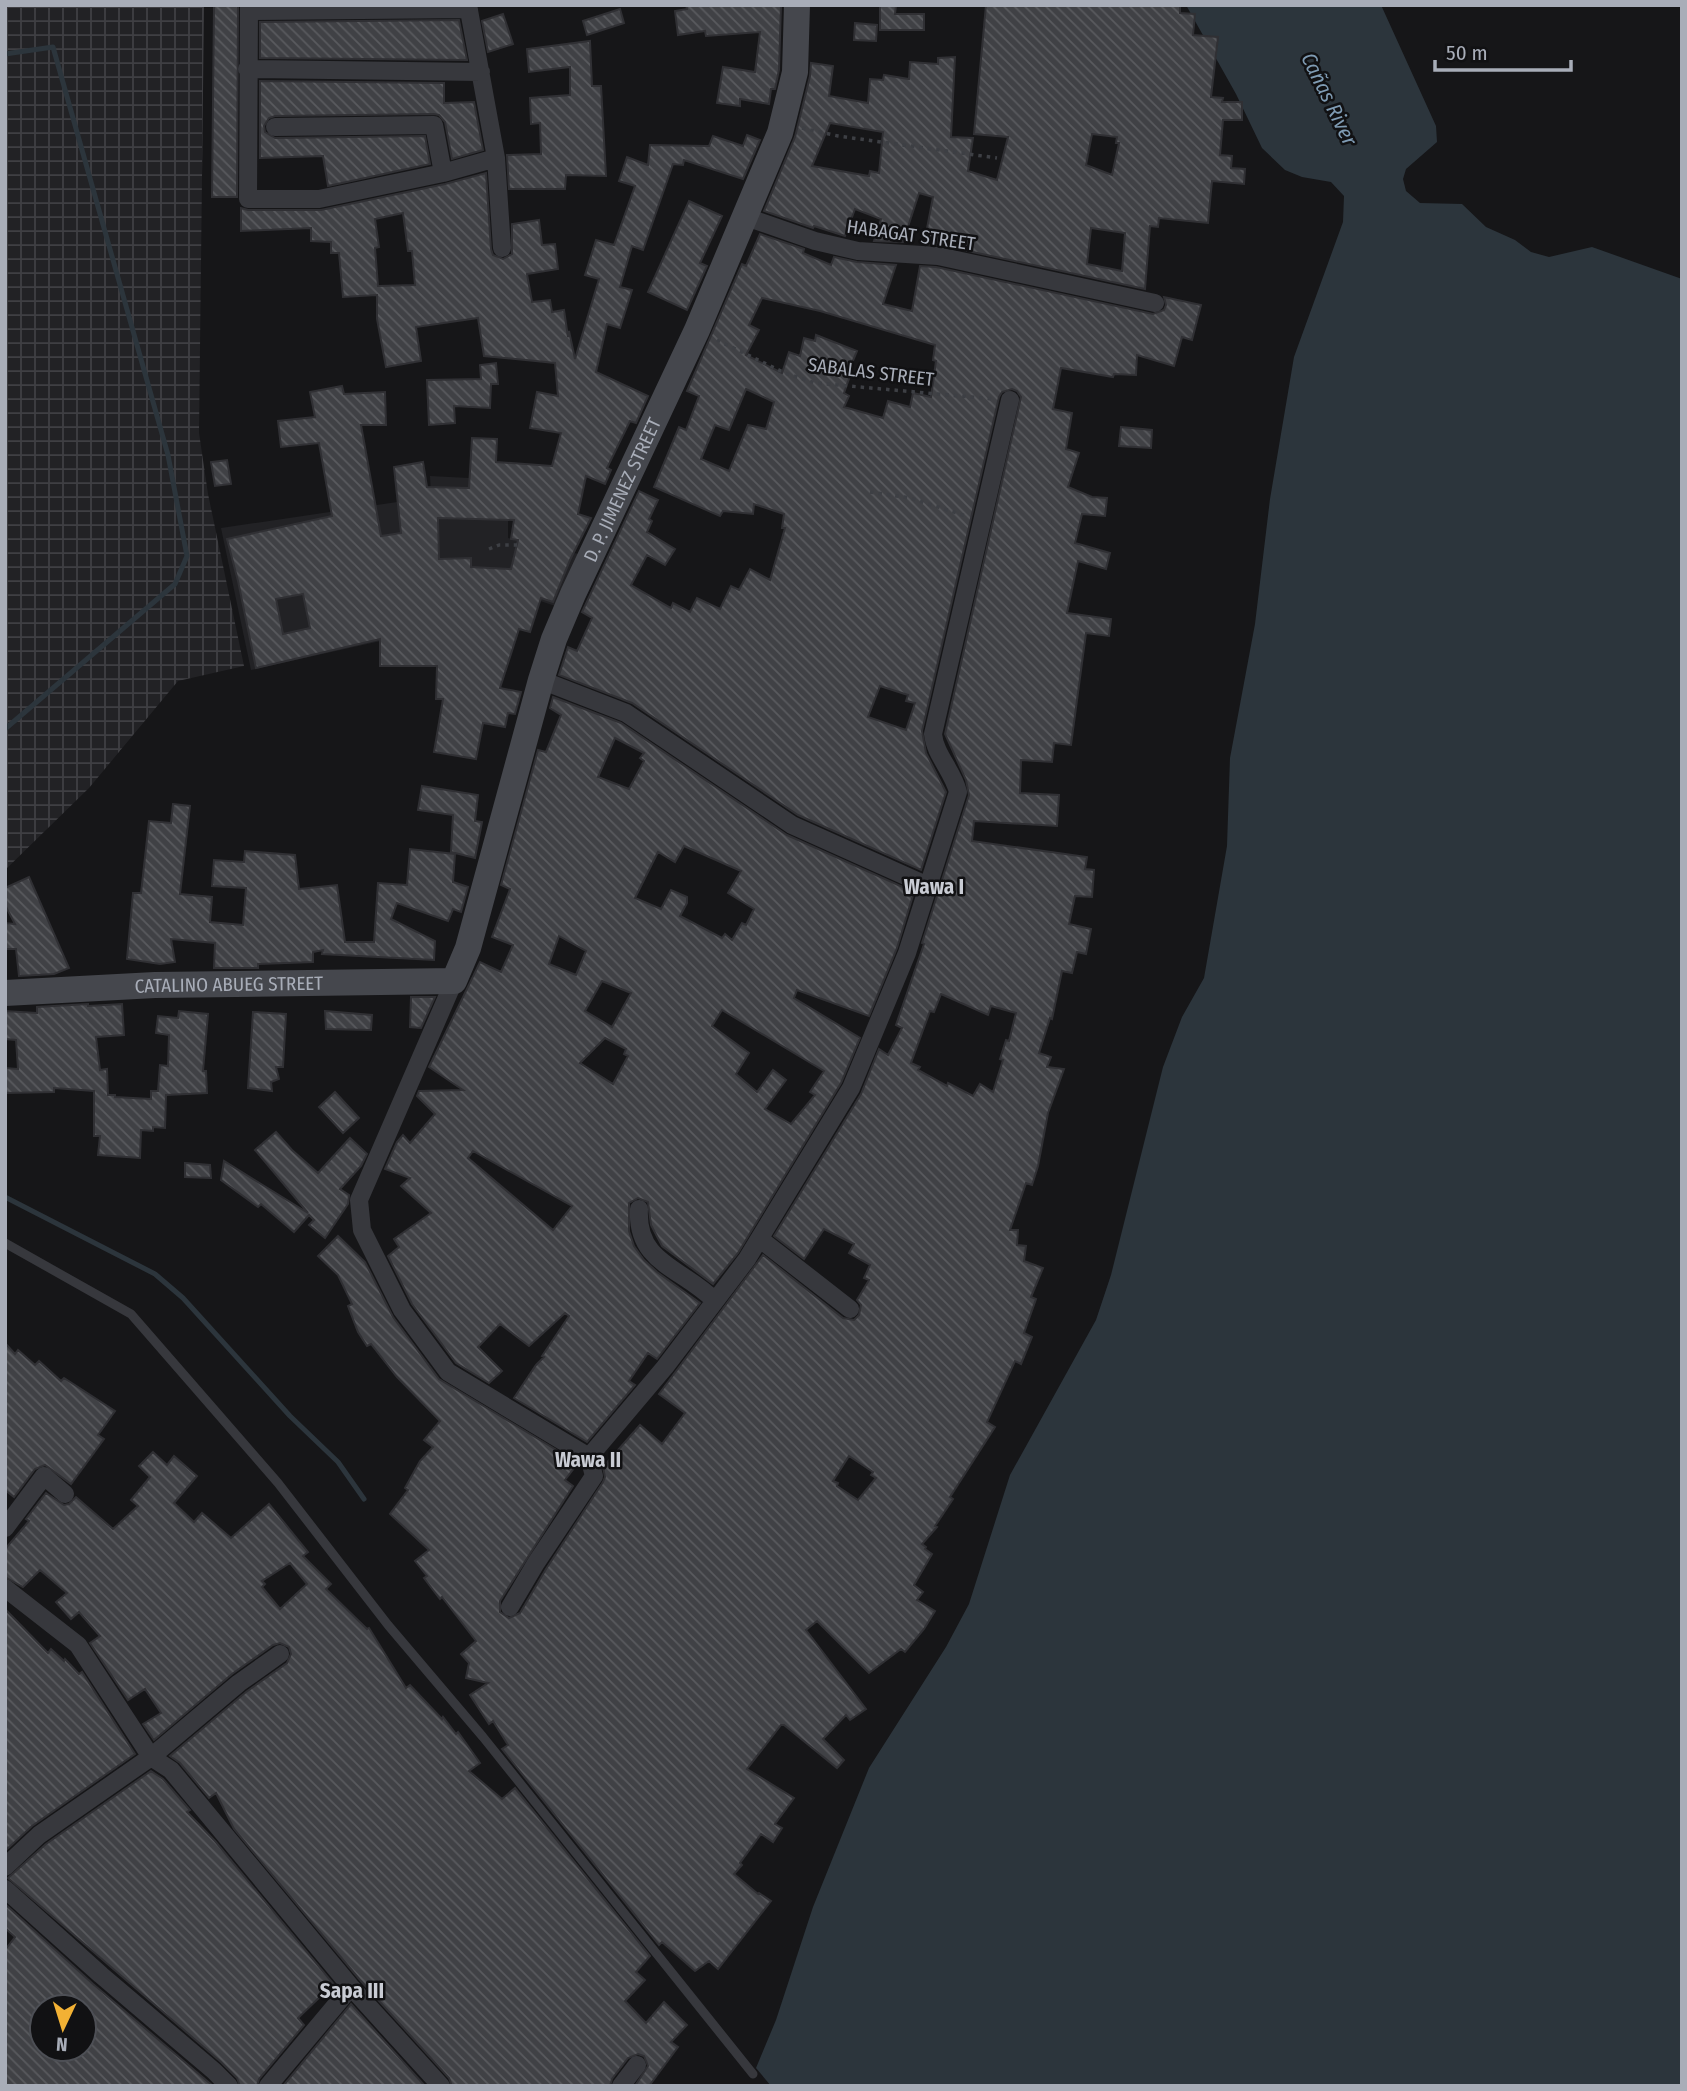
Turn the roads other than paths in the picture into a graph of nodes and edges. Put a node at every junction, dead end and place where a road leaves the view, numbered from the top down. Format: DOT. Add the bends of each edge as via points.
graph roads {
  1 [pos="797,5"];
  2 [pos="469,7"];
  3 [pos="248,8"];
  4 [pos="247,69"];
  5 [pos="481,72"];
  6 [pos="275,127"];
  7 [pos="496,158"];
  8 [pos="443,173"];
  9 [pos="746,217"];
  10 [pos="502,248"];
  11 [pos="1155,303"];
  12 [pos="1010,400"];
  13 [pos="541,680"];
  14 [pos="928,886"];
  15 [pos="454,981"];
  16 [pos="5,993"];
  17 [pos="639,1209"];
  18 [pos="760,1239"];
  19 [pos="5,1243"];
  20 [pos="715,1301"];
  21 [pos="850,1309"];
  22 [pos="589,1457"];
  23 [pos="65,1494"];
  24 [pos="5,1528"];
  25 [pos="5,1588"];
  26 [pos="510,1607"];
  27 [pos="280,1654"];
  28 [pos="151,1757"];
  29 [pos="5,1867"];
  30 [pos="5,1889"];
  31 [pos="351,1987"];
  32 [pos="637,2065"];
  33 [pos="753,2074"];
  34 [pos="229,2086"];
  35 [pos="268,2086"];
  36 [pos="441,2086"];
  37 [pos="621,2086"];
  1 -- 9 [label="street, D. P. JIMENEZ STREET" via="795,72 783,124"];
  2 -- 3 [label="street"];
  2 -- 5 [label="street"];
  3 -- 4 [label="street"];
  4 -- 5 [label="street"];
  4 -- 8 [label="street" via="247,199 319,199"];
  5 -- 7 [label="street"];
  6 -- 8 [label="street" via="434,125"];
  7 -- 8 [label="street"];
  7 -- 10 [label="street"];
  9 -- 11 [label="street, HABAGAT STREET" via="815,242 858,251 938,256"];
  9 -- 13 [label="street, D. P. JIMENEZ STREET" via="573,594"];
  12 -- 14 [label="street" via="933,734 958,792"];
  13 -- 14 [label="street" via="626,713 792,825"];
  13 -- 15 [label="street, D. P. JIMENEZ STREET" via="468,948"];
  14 -- 18 [label="street" via="907,953 851,1088"];
  15 -- 16 [label="street, CATALINO ABUEG STREET" via="155,985"];
  15 -- 22 [label="street" via="359,1200 362,1230 402,1310 448,1373"];
  17 -- 20 [label="street" via="640,1234 653,1256"];
  18 -- 20 [label="street"];
  18 -- 21 [label="street"];
  19 -- 33 [label="lane" via="131,1314 278,1483"];
  20 -- 22 [label="street"];
  22 -- 26 [label="street" via="594,1476"];
  23 -- 24 [label="street" via="44,1476"];
  25 -- 28 [label="street" via="78,1646"];
  27 -- 28 [label="street"];
  28 -- 29 [label="street" via="39,1835"];
  28 -- 31 [label="street" via="171,1770"];
  30 -- 34 [label="street"];
  31 -- 35 [label="street"];
  31 -- 36 [label="street"];
  32 -- 37 [label="street"];
}
